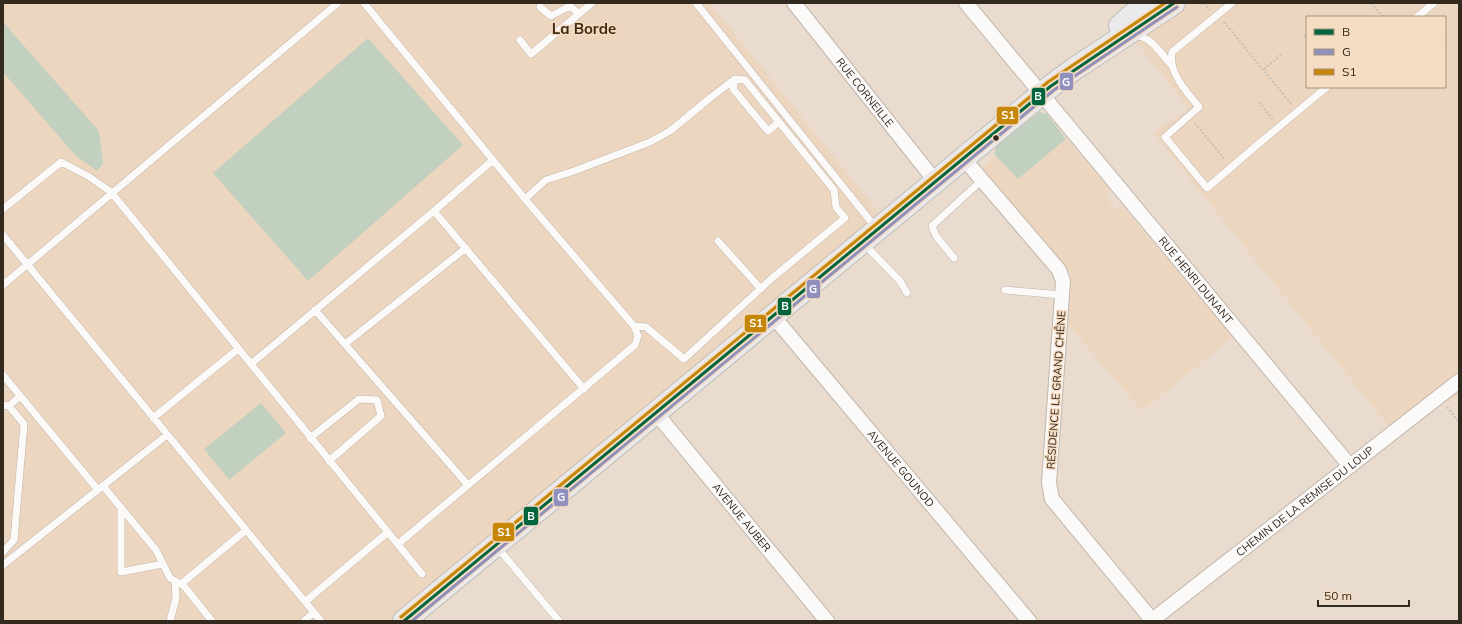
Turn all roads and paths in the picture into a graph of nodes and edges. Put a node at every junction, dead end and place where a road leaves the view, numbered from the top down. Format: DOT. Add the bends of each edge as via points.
graph roads {
  1 [pos="338,3"];
  2 [pos="364,3"];
  3 [pos="592,3"];
  4 [pos="696,3"];
  5 [pos="794,3"];
  6 [pos="966,3"];
  7 [pos="1174,3"];
  8 [pos="1204,3"];
  9 [pos="1232,3"];
  10 [pos="1371,3"];
  11 [pos="1434,3"];
  12 [pos="1136,6"];
  13 [pos="540,7"];
  14 [pos="579,14"];
  15 [pos="1216,16"];
  16 [pos="1382,16"];
  17 [pos="1418,16"];
  18 [pos="1121,38"];
  19 [pos="520,40"];
  20 [pos="1282,54"];
  21 [pos="1172,66"];
  22 [pos="1074,69"];
  23 [pos="1264,69"];
  24 [pos="735,79"];
  25 [pos="1326,88"];
  26 [pos="1041,94"];
  27 [pos="1259,102"];
  28 [pos="1295,113"];
  29 [pos="1269,115"];
  30 [pos="1189,116"];
  31 [pos="779,122"];
  32 [pos="964,159"];
  33 [pos="493,160"];
  34 [pos="1231,167"];
  35 [pos="982,180"];
  36 [pos="936,182"];
  37 [pos="111,192"];
  38 [pos="525,199"];
  39 [pos="3,209"];
  40 [pos="434,211"];
  41 [pos="3,236"];
  42 [pos="870,236"];
  43 [pos="718,240"];
  44 [pos="466,248"];
  45 [pos="954,258"];
  46 [pos="28,265"];
  47 [pos="3,285"];
  48 [pos="761,289"];
  49 [pos="1005,290"];
  50 [pos="907,293"];
  51 [pos="1062,295"];
  52 [pos="315,310"];
  53 [pos="773,316"];
  54 [pos="634,326"];
  55 [pos="345,344"];
  56 [pos="238,349"];
  57 [pos="251,364"];
  58 [pos="3,375"];
  59 [pos="1459,381"];
  60 [pos="584,389"];
  61 [pos="386,392"];
  62 [pos="20,396"];
  63 [pos="1440,398"];
  64 [pos="377,400"];
  65 [pos="6,405"];
  66 [pos="656,413"];
  67 [pos="36,415"];
  68 [pos="153,418"];
  69 [pos="1459,422"];
  70 [pos="24,424"];
  71 [pos="167,435"];
  72 [pos="310,438"];
  73 [pos="329,461"];
  74 [pos="1350,466"];
  75 [pos="468,485"];
  76 [pos="100,488"];
  77 [pos="121,507"];
  78 [pos="246,530"];
  79 [pos="388,532"];
  80 [pos="398,544"];
  81 [pos="495,545"];
  82 [pos="3,552"];
  83 [pos="163,564"];
  84 [pos="3,565"];
  85 [pos="422,574"];
  86 [pos="178,583"];
  87 [pos="306,600"];
  88 [pos="314,612"];
  89 [pos="170,621"];
  90 [pos="212,621"];
  91 [pos="304,621"];
  92 [pos="321,621"];
  93 [pos="404,621"];
  94 [pos="559,621"];
  95 [pos="827,621"];
  96 [pos="1029,621"];
  97 [pos="1152,621"];
  1 -- 37 [label="lane"];
  2 -- 33 [label="lane"];
  3 -- 14 [label="lane"];
  4 -- 42 [label="lane"];
  5 -- 36 [label="street, RUE CORNEILLE"];
  6 -- 26 [label="street, RUE HENRI DUNANT"];
  7 -- 18 [label="main road"];
  8 -- 15 [label="path"];
  9 -- 15 [label="lane"];
  10 -- 16 [label="path"];
  11 -- 17 [label="lane"];
  12 -- 22 [label="main road"];
  13 -- 14 [label="lane" via="551,16 570,6"];
  14 -- 19 [label="lane" via="531,54"];
  15 -- 21 [label="lane" via="1172,52"];
  15 -- 23 [label="path"];
  18 -- 21 [label="lane" via="1137,35 1151,42"];
  18 -- 22 [label="main road"];
  20 -- 23 [label="path"];
  21 -- 30 [label="lane" via="1184,88 1199,107"];
  22 -- 26 [label="main road"];
  23 -- 28 [label="path" via="1291,102"];
  24 -- 31 [label="lane" via="745,80"];
  24 -- 31 [label="lane" via="733,89 768,131"];
  24 -- 38 [label="lane" via="670,131 650,142 546,180"];
  25 -- 28 [label="lane"];
  26 -- 32 [label="main road"];
  26 -- 74 [label="street, RUE HENRI DUNANT"];
  27 -- 29 [label="path"];
  28 -- 34 [label="lane"];
  30 -- 34 [label="path"];
  30 -- 34 [label="lane" via="1165,137 1174,148 1207,188"];
  31 -- 48 [label="lane" via="834,190 836,207 845,218"];
  32 -- 35 [label="street, RÉSIDENCE LE GRAND CHÊNE"];
  32 -- 36 [label="main road"];
  33 -- 38 [label="lane"];
  33 -- 40 [label="lane"];
  35 -- 45 [label="lane" via="932,226 936,236"];
  35 -- 51 [label="street, RÉSIDENCE LE GRAND CHÊNE" via="1059,270 1063,281"];
  36 -- 42 [label="main road"];
  37 -- 39 [label="lane" via="61,162"];
  37 -- 46 [label="lane"];
  37 -- 56 [label="lane"];
  38 -- 54 [label="lane"];
  40 -- 44 [label="lane"];
  40 -- 52 [label="lane"];
  41 -- 46 [label="lane"];
  42 -- 50 [label="lane"];
  42 -- 53 [label="main road"];
  43 -- 48 [label="lane"];
  44 -- 55 [label="lane"];
  44 -- 60 [label="lane"];
  46 -- 47 [label="lane"];
  46 -- 68 [label="lane"];
  48 -- 54 [label="lane" via="684,359 646,326"];
  49 -- 51 [label="lane"];
  51 -- 97 [label="street, RÉSIDENCE LE GRAND CHÊNE" via="1049,483 1052,499"];
  52 -- 55 [label="lane"];
  52 -- 57 [label="lane"];
  53 -- 66 [label="main road"];
  53 -- 96 [label="street, AVENUE GOUNOD"];
  54 -- 60 [label="lane" via="638,336 635,345"];
  55 -- 61 [label="lane"];
  56 -- 57 [label="lane"];
  56 -- 68 [label="lane"];
  57 -- 72 [label="lane"];
  58 -- 62 [label="lane"];
  59 -- 63 [label="street, CHEMIN DE LA REMISE DU LOUP"];
  60 -- 75 [label="lane"];
  61 -- 64 [label="lane"];
  61 -- 75 [label="lane"];
  62 -- 65 [label="lane"];
  62 -- 67 [label="lane"];
  63 -- 69 [label="path"];
  63 -- 74 [label="street, CHEMIN DE LA REMISE DU LOUP"];
  64 -- 72 [label="lane" via="359,399"];
  64 -- 73 [label="lane" via="381,416"];
  65 -- 70 [label="lane"];
  66 -- 81 [label="main road"];
  66 -- 95 [label="street, AVENUE AUBER"];
  67 -- 70 [label="lane"];
  67 -- 76 [label="lane"];
  68 -- 71 [label="lane"];
  70 -- 82 [label="lane" via="14,540"];
  71 -- 76 [label="lane"];
  71 -- 78 [label="lane"];
  72 -- 73 [label="lane"];
  73 -- 79 [label="lane"];
  74 -- 97 [label="street, CHEMIN DE LA REMISE DU LOUP"];
  75 -- 80 [label="lane"];
  76 -- 77 [label="lane"];
  76 -- 84 [label="lane"];
  77 -- 83 [label="lane" via="156,550"];
  77 -- 83 [label="lane" via="121,572"];
  78 -- 86 [label="lane"];
  78 -- 87 [label="lane"];
  79 -- 80 [label="lane"];
  79 -- 87 [label="lane"];
  80 -- 85 [label="lane"];
  81 -- 93 [label="main road"];
  81 -- 94 [label="lane"];
  83 -- 86 [label="lane" via="170,578"];
  86 -- 89 [label="lane"];
  86 -- 90 [label="lane"];
  87 -- 88 [label="lane"];
  88 -- 91 [label="lane"];
  88 -- 92 [label="lane"];
}
